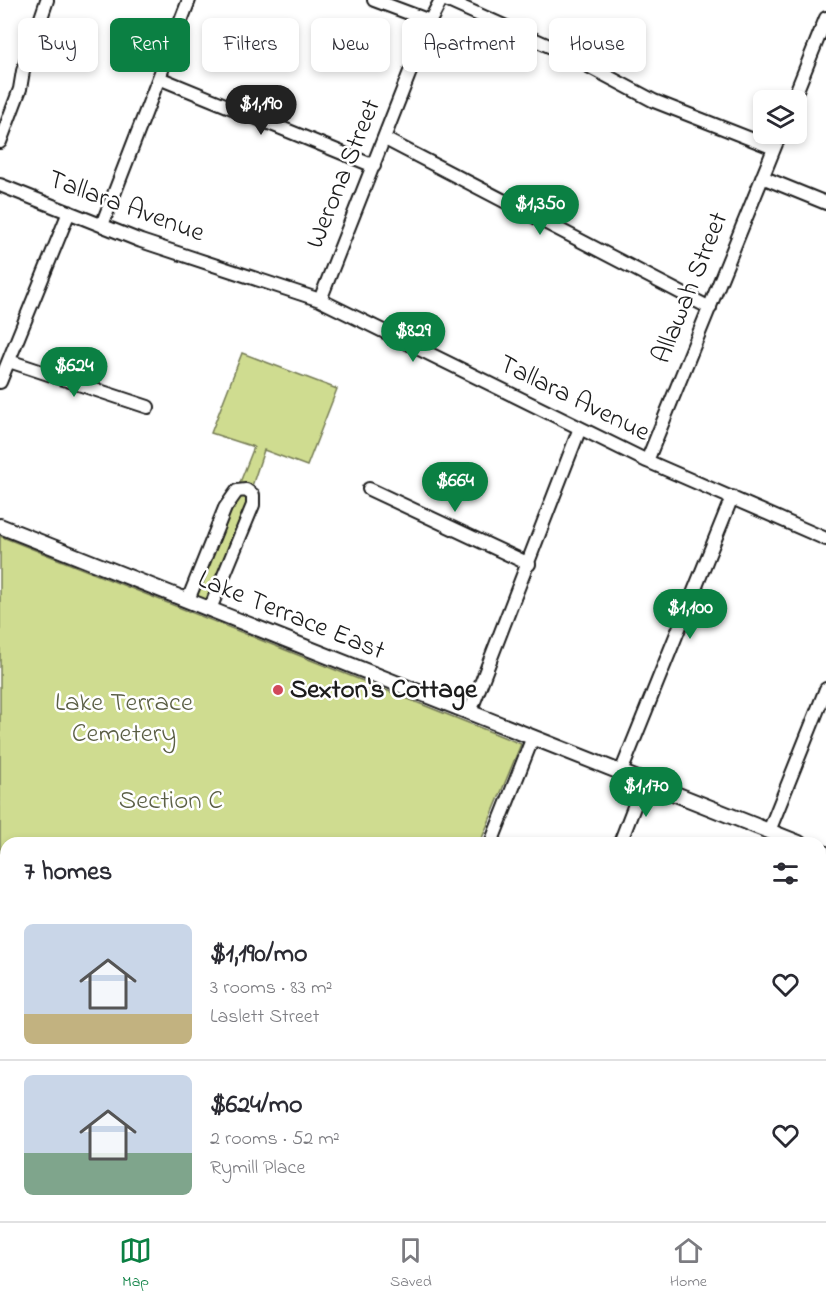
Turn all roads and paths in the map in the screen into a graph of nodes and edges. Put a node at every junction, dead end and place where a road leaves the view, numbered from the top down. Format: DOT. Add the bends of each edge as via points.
graph roads {
  1 [pos="47,0"];
  2 [pos="189,0"];
  3 [pos="374,0"];
  4 [pos="441,0"];
  5 [pos="446,0"];
  6 [pos="422,18"];
  7 [pos="432,18"];
  8 [pos="826,18"];
  9 [pos="411,72"];
  10 [pos="159,78"];
  11 [pos="797,90"];
  12 [pos="385,139"];
  13 [pos="0,142"];
  14 [pos="776,144"];
  15 [pos="774,148"];
  16 [pos="374,166"];
  17 [pos="762,177"];
  18 [pos="0,185"];
  19 [pos="826,203"];
  20 [pos="69,212"];
  21 [pos="102,225"];
  22 [pos="320,300"];
  23 [pos="710,308"];
  24 [pos="9,361"];
  25 [pos="0,382"];
  26 [pos="148,407"];
  27 [pos="580,428"];
  28 [pos="647,461"];
  29 [pos="369,489"];
  30 [pos="732,497"];
  31 [pos="0,526"];
  32 [pos="826,539"];
  33 [pos="529,564"];
  34 [pos="188,600"];
  35 [pos="210,609"];
  36 [pos="826,689"];
  37 [pos="470,712"];
  38 [pos="533,738"];
  39 [pos="621,772"];
  40 [pos="644,781"];
  41 [pos="769,831"];
  42 [pos="493,837"];
  43 [pos="622,837"];
  44 [pos="784,837"];
  1 -- 13 [label="street"];
  2 -- 10 [label="street"];
  3 -- 6 [label="street"];
  4 -- 7 [label="street, Werona Street"];
  5 -- 15 [label="street" via="558,50 654,101"];
  8 -- 11 [label="street"];
  9 -- 12 [label="street, Werona Street"];
  10 -- 16 [label="street"];
  10 -- 21 [label="street"];
  12 -- 16 [label="street, Werona Street"];
  12 -- 23 [label="street"];
  14 -- 15 [label="street, Allawah Street"];
  15 -- 17 [label="street, Allawah Street"];
  16 -- 22 [label="street, Werona Street"];
  17 -- 19 [label="street"];
  17 -- 23 [label="street, Allawah Street"];
  18 -- 20 [label="street, Tallara Avenue"];
  20 -- 21 [label="street, Tallara Avenue"];
  20 -- 24 [label="street"];
  21 -- 22 [label="street, Tallara Avenue"];
  22 -- 27 [label="street, Tallara Avenue"];
  23 -- 28 [label="street, Allawah Street"];
  24 -- 25 [label="street"];
  24 -- 26 [label="street"];
  27 -- 28 [label="street, Tallara Avenue"];
  27 -- 33 [label="street"];
  28 -- 30 [label="street, Tallara Avenue"];
  29 -- 33 [label="street"];
  30 -- 32 [label="street, Tallara Avenue"];
  30 -- 39 [label="street"];
  31 -- 34 [label="street, Lake Terrace East"];
  33 -- 37 [label="street"];
  34 -- 35 [label="street, Lake Terrace East"];
  34 -- 35 [label="street" via="225,508 237,491 246,490 253,495 253,505"];
  35 -- 37 [label="street, Lake Terrace East"];
  36 -- 41 [label="street"];
  37 -- 38 [label="street, Lake Terrace East"];
  38 -- 39 [label="street, Lake Terrace East"];
  38 -- 42 [label="street"];
  39 -- 40 [label="street, Lake Terrace East"];
  40 -- 41 [label="street, Lake Terrace East"];
  40 -- 43 [label="street"];
  41 -- 44 [label="street, Lake Terrace East"];
}
